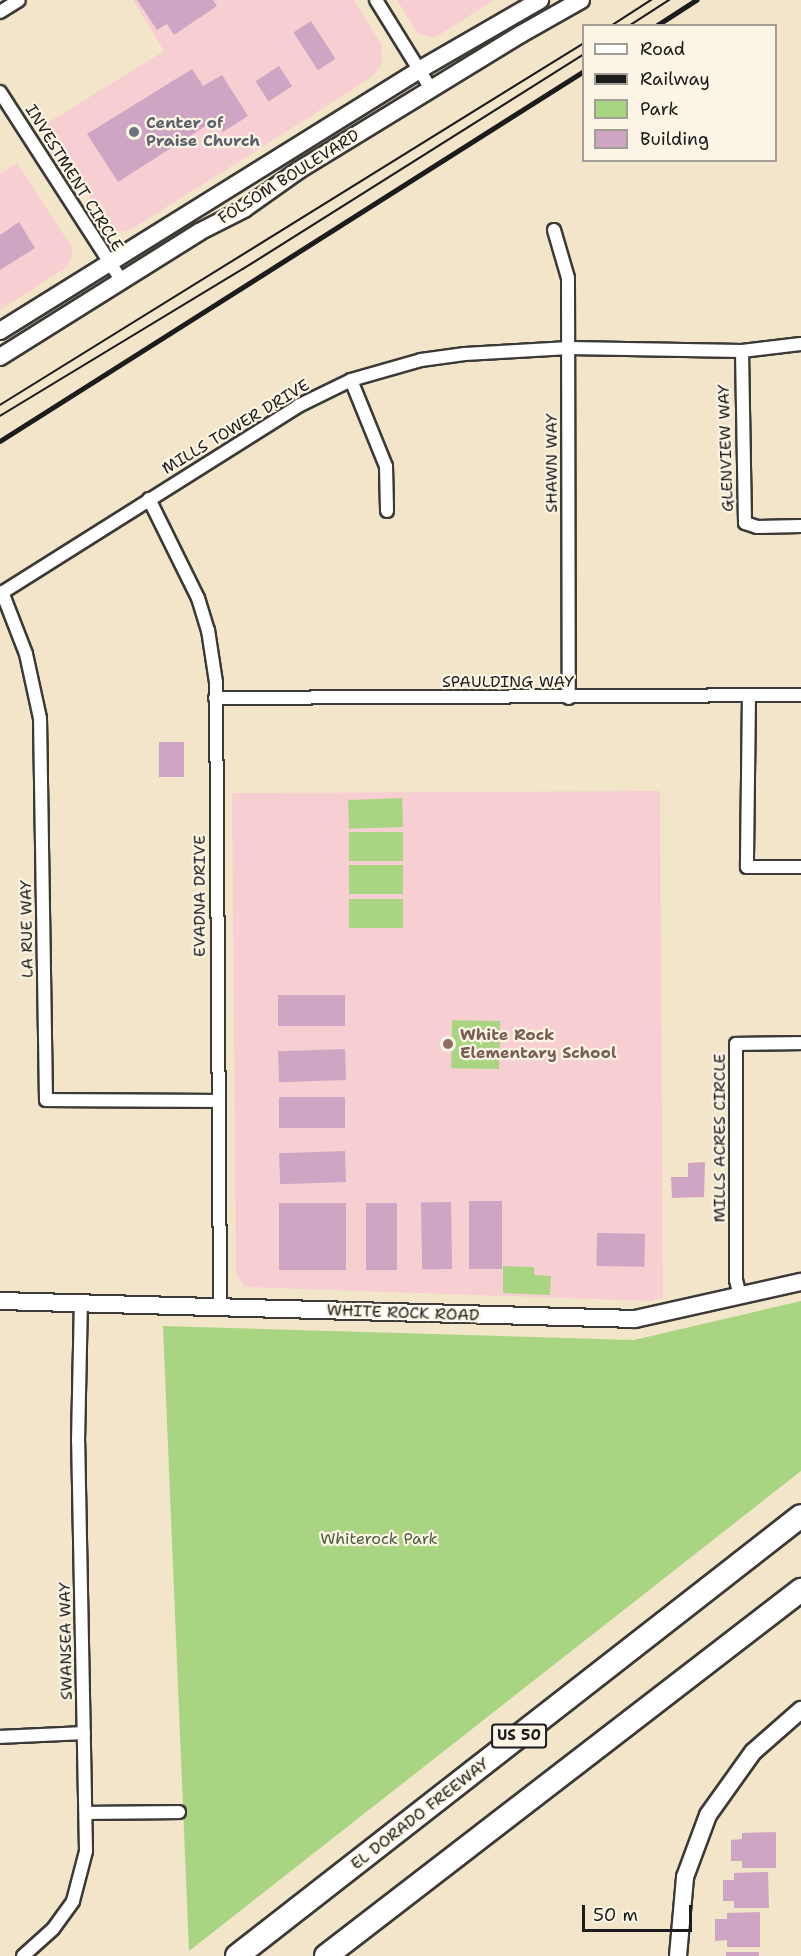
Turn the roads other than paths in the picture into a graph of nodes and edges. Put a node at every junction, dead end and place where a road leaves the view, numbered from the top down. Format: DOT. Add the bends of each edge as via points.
graph roads {
  1 [pos="19,0"];
  2 [pos="376,0"];
  3 [pos="540,0"];
  4 [pos="581,0"];
  5 [pos="0,12"];
  6 [pos="419,70"];
  7 [pos="431,89"];
  8 [pos="0,92"];
  9 [pos="554,230"];
  10 [pos="109,263"];
  11 [pos="122,281"];
  12 [pos="0,331"];
  13 [pos="801,344"];
  14 [pos="569,348"];
  15 [pos="742,351"];
  16 [pos="0,357"];
  17 [pos="351,380"];
  18 [pos="149,499"];
  19 [pos="387,511"];
  20 [pos="801,526"];
  21 [pos="1,593"];
  22 [pos="748,695"];
  23 [pos="801,695"];
  24 [pos="215,698"];
  25 [pos="568,698"];
  26 [pos="801,867"];
  27 [pos="801,1043"];
  28 [pos="218,1101"];
  29 [pos="801,1282"];
  30 [pos="740,1296"];
  31 [pos="0,1302"];
  32 [pos="81,1303"];
  33 [pos="220,1306"];
  34 [pos="801,1516"];
  35 [pos="801,1590"];
  36 [pos="801,1710"];
  37 [pos="84,1733"];
  38 [pos="0,1737"];
  39 [pos="180,1812"];
  40 [pos="86,1813"];
  41 [pos="23,1956"];
  42 [pos="237,1956"];
  43 [pos="326,1956"];
  44 [pos="678,1956"];
  1 -- 5 [label="street"];
  2 -- 6 [label="street"];
  3 -- 6 [label="main road, FOLSOM BOULEVARD"];
  4 -- 7 [label="main road, FOLSOM BOULEVARD"];
  6 -- 7 [label="street"];
  6 -- 10 [label="main road, FOLSOM BOULEVARD"];
  7 -- 11 [label="main road, FOLSOM BOULEVARD" via="244,209 199,232"];
  8 -- 10 [label="street, INVESTMENT CIRCLE"];
  9 -- 14 [label="street, SHAWN WAY" via="568,278"];
  10 -- 11 [label="street, INVESTMENT CIRCLE"];
  10 -- 12 [label="main road, FOLSOM BOULEVARD"];
  11 -- 16 [label="main road, FOLSOM BOULEVARD"];
  13 -- 15 [label="street, MILLS TOWER DRIVE"];
  14 -- 15 [label="street, MILLS TOWER DRIVE"];
  14 -- 17 [label="street, MILLS TOWER DRIVE" via="454,356"];
  14 -- 25 [label="street, SHAWN WAY"];
  15 -- 20 [label="street, GLENVIEW WAY" via="742,508 746,523 757,527"];
  17 -- 18 [label="street, MILLS TOWER DRIVE" via="298,406"];
  17 -- 19 [label="street" via="386,466"];
  18 -- 21 [label="street, MILLS TOWER DRIVE"];
  18 -- 24 [label="street, EVADNA DRIVE" via="198,598 208,630"];
  21 -- 28 [label="street, LA RUE WAY" via="26,654 40,718 46,1100"];
  22 -- 23 [label="street, SPAULDING WAY"];
  22 -- 25 [label="street, SPAULDING WAY"];
  22 -- 26 [label="street" via="747,867"];
  24 -- 25 [label="street, SPAULDING WAY"];
  24 -- 28 [label="street, EVADNA DRIVE"];
  27 -- 30 [label="street, MILLS ACRES CIRCLE" via="736,1044 736,1280"];
  28 -- 33 [label="street, EVADNA DRIVE"];
  29 -- 30 [label="main road, WHITE ROCK ROAD"];
  30 -- 33 [label="main road, WHITE ROCK ROAD" via="634,1319"];
  31 -- 32 [label="main road, WHITE ROCK ROAD"];
  32 -- 33 [label="main road, WHITE ROCK ROAD"];
  32 -- 37 [label="street, SWANSEA WAY" via="78,1442"];
  34 -- 42 [label="highway, EL DORADO FREEWAY / US 50"];
  35 -- 43 [label="highway"];
  36 -- 44 [label="main road" via="746,1759 708,1815 685,1877"];
  37 -- 38 [label="street"];
  37 -- 40 [label="street, SWANSEA WAY"];
  39 -- 40 [label="street"];
  40 -- 41 [label="street, SWANSEA WAY" via="84,1868 73,1901 53,1929"];
}
